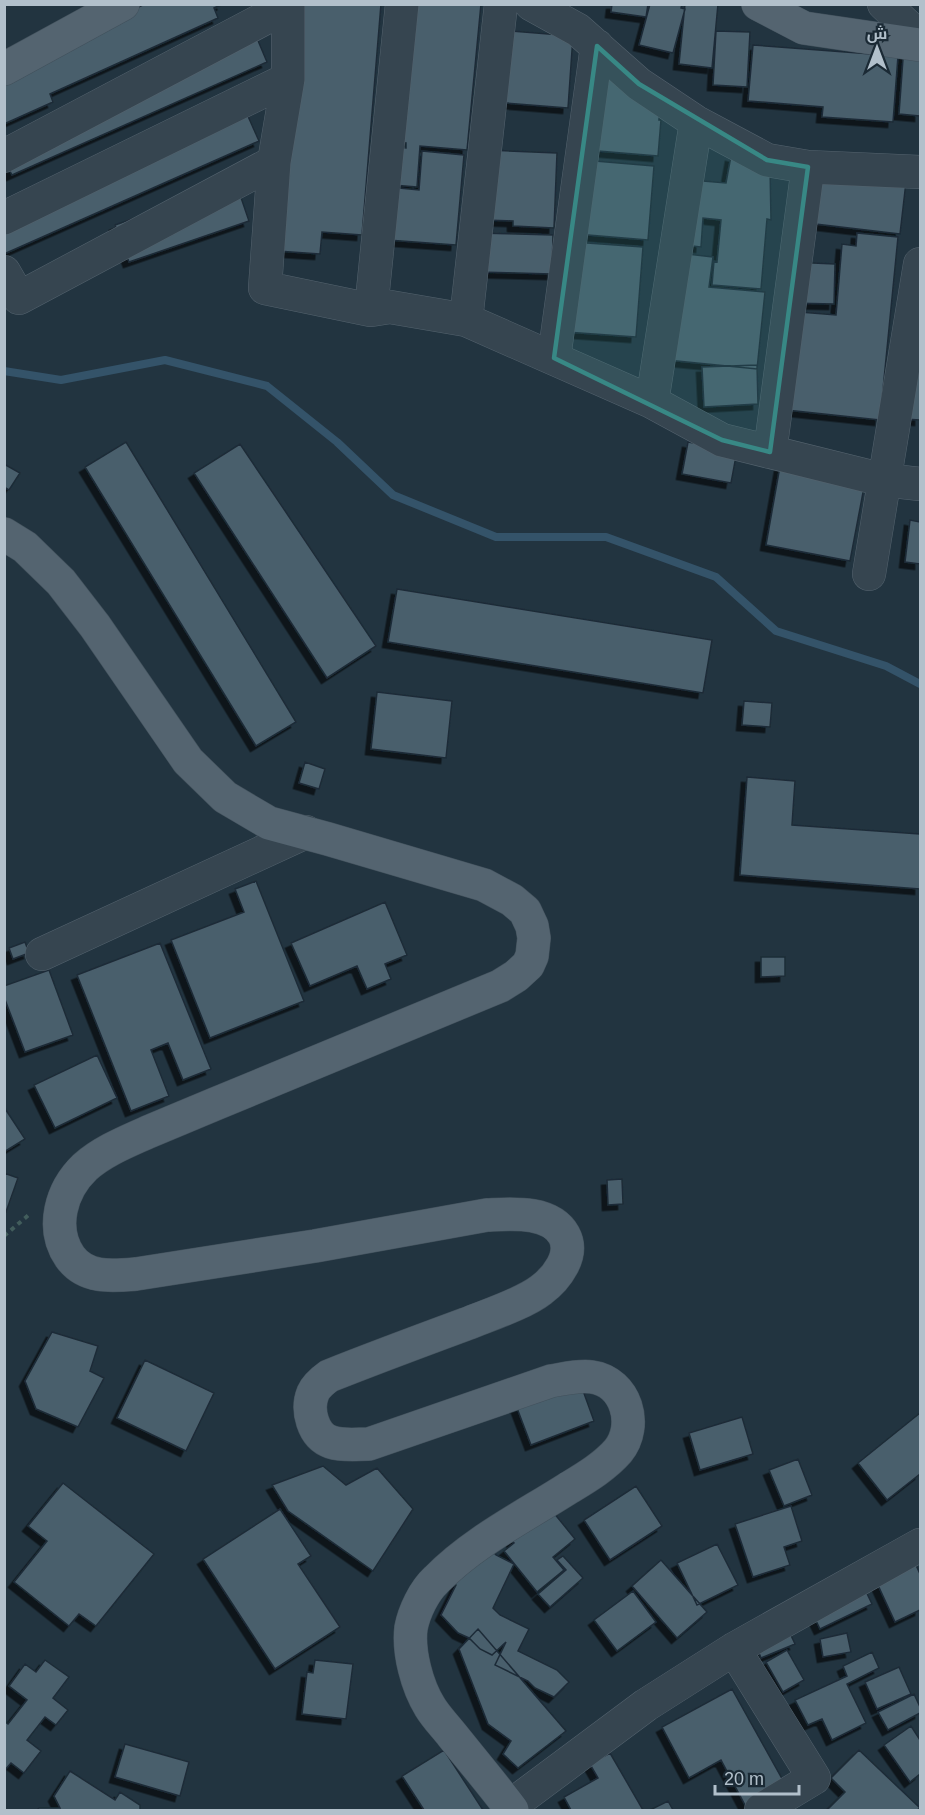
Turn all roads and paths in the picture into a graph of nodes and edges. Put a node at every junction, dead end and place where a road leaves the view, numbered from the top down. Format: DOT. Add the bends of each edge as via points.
graph roads {
  1 [pos="123,4"];
  2 [pos="402,4"];
  3 [pos="501,4"];
  4 [pos="531,4"];
  5 [pos="758,4"];
  6 [pos="884,4"];
  7 [pos="288,5"];
  8 [pos="921,38"];
  9 [pos="921,45"];
  10 [pos="597,46"];
  11 [pos="4,69"];
  12 [pos="288,79"];
  13 [pos="696,122"];
  14 [pos="4,156"];
  15 [pos="274,162"];
  16 [pos="808,167"];
  17 [pos="921,172"];
  18 [pos="4,218"];
  19 [pos="920,267"];
  20 [pos="4,272"];
  21 [pos="370,310"];
  22 [pos="466,320"];
  23 [pos="554,358"];
  24 [pos="910,384"];
  25 [pos="652,402"];
  26 [pos="770,452"];
  27 [pos="884,480"];
  28 [pos="921,484"];
  29 [pos="4,534"];
  30 [pos="869,574"];
  31 [pos="306,832"];
  32 [pos="42,954"];
  33 [pos="921,1545"];
  34 [pos="734,1649"];
  35 [pos="511,1809"];
  36 [pos="761,1810"];
  1 -- 11 [label="main road"];
  2 -- 21 [label="street"];
  3 -- 22 [label="street"];
  4 -- 10 [label="street" via="578,30"];
  5 -- 9 [label="main road" via="804,28"];
  6 -- 8 [label="street"];
  7 -- 12 [label="street"];
  7 -- 14 [label="street"];
  10 -- 13 [label="street" via="639,84"];
  10 -- 23 [label="street"];
  12 -- 15 [label="street"];
  12 -- 18 [label="street"];
  13 -- 16 [label="street" via="767,160"];
  13 -- 25 [label="street"];
  15 -- 20 [label="street" via="19,298"];
  15 -- 21 [label="street" via="265,288"];
  16 -- 17 [label="street"];
  16 -- 26 [label="street"];
  19 -- 24 [label="street"];
  21 -- 22 [label="street" via="390,307"];
  22 -- 23 [label="street"];
  23 -- 25 [label="street"];
  24 -- 27 [label="street"];
  25 -- 26 [label="street" via="722,440"];
  26 -- 27 [label="street"];
  27 -- 28 [label="street"];
  27 -- 30 [label="street"];
  29 -- 31 [label="main road" via="25,547 61,582 189,761 225,797 268,823"];
  31 -- 32 [label="street"];
  31 -- 35 [label="main road" via="484,885 512,900 525,911 532,926 534,938 528,965 500,986 106,1151 70,1185 61,1205 59,1229 64,1248 76,1265 89,1273 109,1276 304,1248 488,1215 530,1216 545,1220 564,1235 566,1257 541,1291 502,1310 329,1376 320,1382 310,1403 314,1427 320,1436 346,1445 386,1439 551,1381 576,1377 604,1380 627,1407 627,1433 616,1453 595,1472 468,1552 434,1581 411,1626 410,1650 429,1706"];
  33 -- 34 [label="street"];
  34 -- 35 [label="street" via="646,1705"];
  34 -- 36 [label="street" via="814,1778"];
}
